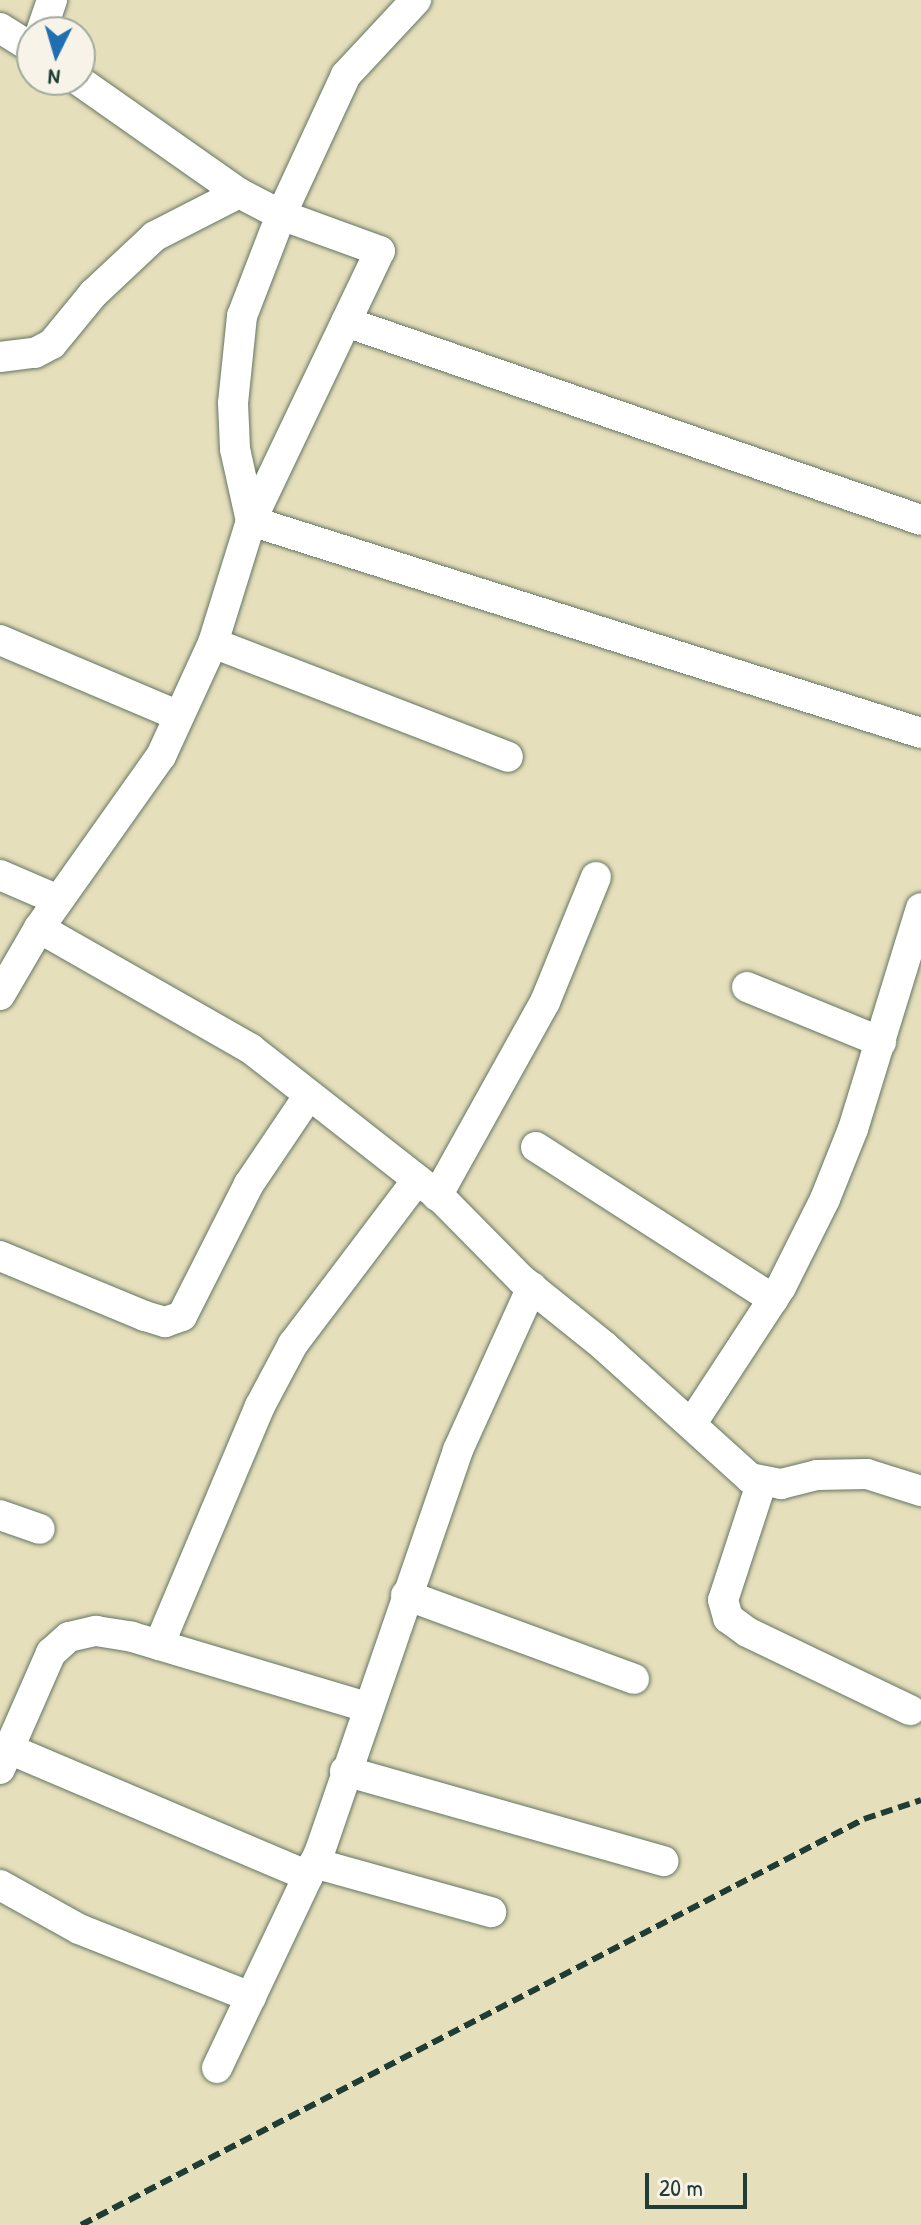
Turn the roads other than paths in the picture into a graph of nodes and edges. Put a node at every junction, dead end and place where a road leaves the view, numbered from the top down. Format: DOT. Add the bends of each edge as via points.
graph roads {
  1 [pos="416,0"];
  2 [pos="96,93"];
  3 [pos="239,193"];
  4 [pos="281,215"];
  5 [pos="346,322"];
  6 [pos="0,357"];
  7 [pos="921,520"];
  8 [pos="251,521"];
  9 [pos="0,640"];
  10 [pos="213,643"];
  11 [pos="179,716"];
  12 [pos="921,733"];
  13 [pos="508,757"];
  14 [pos="0,875"];
  15 [pos="596,877"];
  16 [pos="58,900"];
  17 [pos="921,908"];
  18 [pos="39,928"];
  19 [pos="747,987"];
  20 [pos="0,995"];
  21 [pos="881,1042"];
  22 [pos="309,1095"];
  23 [pos="536,1147"];
  24 [pos="427,1188"];
  25 [pos="0,1256"];
  26 [pos="532,1287"];
  27 [pos="773,1299"];
  28 [pos="692,1423"];
  29 [pos="762,1481"];
  30 [pos="921,1491"];
  31 [pos="0,1515"];
  32 [pos="40,1529"];
  33 [pos="406,1595"];
  34 [pos="159,1645"];
  35 [pos="634,1679"];
  36 [pos="367,1707"];
  37 [pos="910,1710"];
  38 [pos="4,1759"];
  39 [pos="345,1771"];
  40 [pos="664,1861"];
  41 [pos="311,1869"];
  42 [pos="0,1885"];
  43 [pos="491,1912"];
  44 [pos="251,1997"];
  45 [pos="217,2068"];
  1 -- 4 [label="street" via="346,75"];
  2 -- 3 [label="street"];
  3 -- 4 [label="street"];
  3 -- 6 [label="street" via="155,236 93,294 52,344 35,353"];
  4 -- 5 [label="street" via="380,251"];
  4 -- 8 [label="street" via="242,316 233,403 235,449"];
  5 -- 7 [label="street"];
  5 -- 8 [label="street"];
  8 -- 10 [label="street"];
  8 -- 12 [label="street"];
  9 -- 11 [label="street"];
  10 -- 11 [label="street"];
  10 -- 13 [label="street"];
  11 -- 16 [label="street" via="161,756"];
  14 -- 16 [label="street"];
  15 -- 24 [label="street" via="545,1002"];
  16 -- 18 [label="street"];
  17 -- 21 [label="street"];
  18 -- 20 [label="street"];
  18 -- 22 [label="street" via="251,1049"];
  19 -- 21 [label="street"];
  21 -- 27 [label="street" via="825,1199"];
  22 -- 24 [label="street"];
  22 -- 25 [label="street" via="249,1184 182,1316 165,1322 145,1316"];
  23 -- 27 [label="street"];
  24 -- 26 [label="street"];
  24 -- 34 [label="street" via="293,1344 260,1406"];
  26 -- 28 [label="street"];
  26 -- 33 [label="street" via="484,1386"];
  27 -- 28 [label="street"];
  28 -- 29 [label="street" via="750,1478"];
  29 -- 30 [label="street" via="781,1484 817,1475 867,1474"];
  29 -- 37 [label="street" via="723,1600 728,1618"];
  31 -- 32 [label="street"];
  33 -- 35 [label="street"];
  33 -- 36 [label="street"];
  34 -- 36 [label="street"];
  34 -- 38 [label="street" via="96,1631 69,1637 51,1653"];
  36 -- 39 [label="street"];
  38 -- 41 [label="street"];
  39 -- 40 [label="street"];
  39 -- 41 [label="street"];
  41 -- 43 [label="street"];
  41 -- 44 [label="street"];
  42 -- 44 [label="street" via="79,1929"];
  44 -- 45 [label="street"];
}
